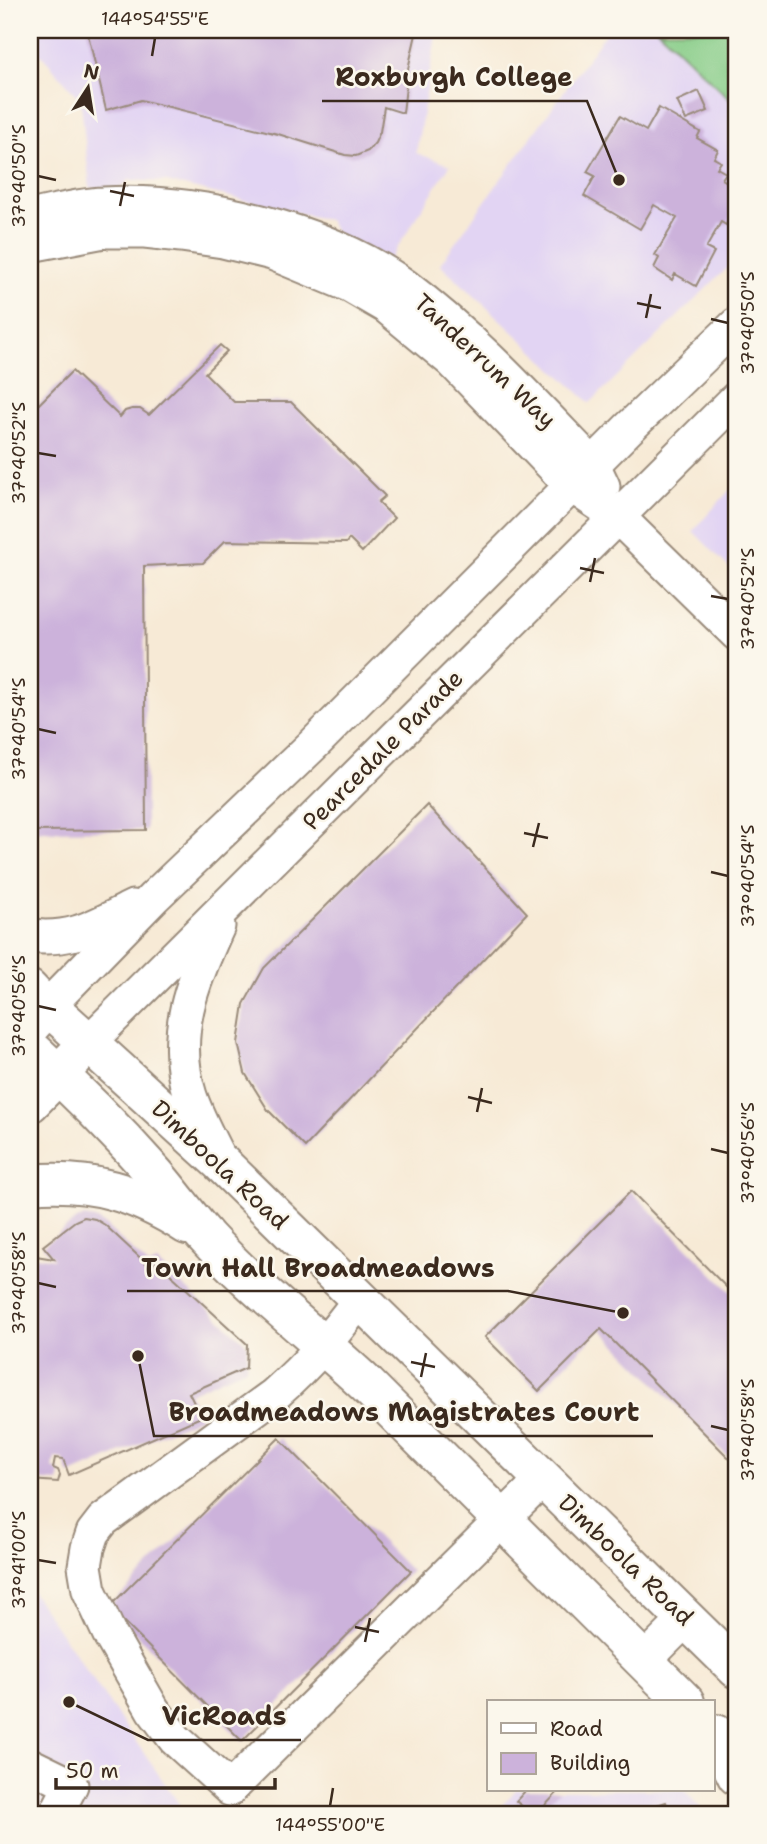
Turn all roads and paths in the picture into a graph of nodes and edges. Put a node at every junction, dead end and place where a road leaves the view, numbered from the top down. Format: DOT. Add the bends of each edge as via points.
graph roads {
  1 [pos="30,217"];
  2 [pos="30,245"];
  3 [pos="737,324"];
  4 [pos="737,398"];
  5 [pos="582,475"];
  6 [pos="617,516"];
  7 [pos="737,634"];
  8 [pos="154,897"];
  9 [pos="228,904"];
  10 [pos="30,936"];
  11 [pos="36,1006"];
  12 [pos="88,1043"];
  13 [pos="30,1048"];
  14 [pos="59,1075"];
  15 [pos="30,1103"];
  16 [pos="220,1162"];
  17 [pos="30,1184"];
  18 [pos="207,1238"];
  19 [pos="360,1298"];
  20 [pos="326,1346"];
  21 [pos="543,1479"];
  22 [pos="502,1520"];
  23 [pos="686,1619"];
  24 [pos="644,1661"];
  25 [pos="737,1669"];
  26 [pos="683,1700"];
  27 [pos="722,1740"];
  28 [pos="30,1765"];
  29 [pos="737,1776"];
  30 [pos="56,1814"];
  1 -- 5 [label="street, Tanderrum Way" via="101,204 146,204 229,214 323,243 362,261 402,284 470,342"];
  2 -- 5 [label="street, Tanderrum Way" via="104,231 145,231 223,241 312,268 387,307 417,330"];
  3 -- 5 [label="street"];
  4 -- 6 [label="street, Pearcedale Parade"];
  5 -- 6 [label="street, Tanderrum Way"];
  5 -- 8 [label="street"];
  6 -- 7 [label="street, Tanderrum Way"];
  6 -- 9 [label="street, Pearcedale Parade"];
  8 -- 10 [label="street" via="70,936"];
  8 -- 11 [label="street"];
  9 -- 12 [label="street, Pearcedale Parade"];
  9 -- 16 [label="street" via="199,965 186,1005 183,1038 190,1095"];
  11 -- 12 [label="main road, Dimboola Road"];
  12 -- 14 [label="main road, Pearcedale Parade"];
  12 -- 16 [label="main road, Dimboola Road"];
  13 -- 14 [label="main road, Dimboola Road"];
  14 -- 15 [label="main road, Pearcedale Parade"];
  14 -- 18 [label="main road, Dimboola Road" via="155,1174"];
  16 -- 19 [label="main road, Dimboola Road"];
  17 -- 18 [label="main road" via="53,1182 117,1191 156,1205"];
  18 -- 20 [label="main road, Dimboola Road"];
  19 -- 20 [label="street"];
  19 -- 21 [label="main road, Dimboola Road"];
  20 -- 22 [label="main road, Dimboola Road"];
  20 -- 22 [label="street" via="274,1395 103,1520 93,1533 85,1566 89,1590 153,1710 175,1739 230,1789"];
  21 -- 22 [label="street"];
  21 -- 23 [label="main road, Dimboola Road"];
  22 -- 24 [label="main road, Dimboola Road"];
  23 -- 24 [label="street"];
  23 -- 25 [label="main road, Dimboola Road"];
  24 -- 26 [label="main road, Dimboola Road"];
  27 -- 29 [label="main road"];
  28 -- 30 [label="street" via="71,1785"];
}
